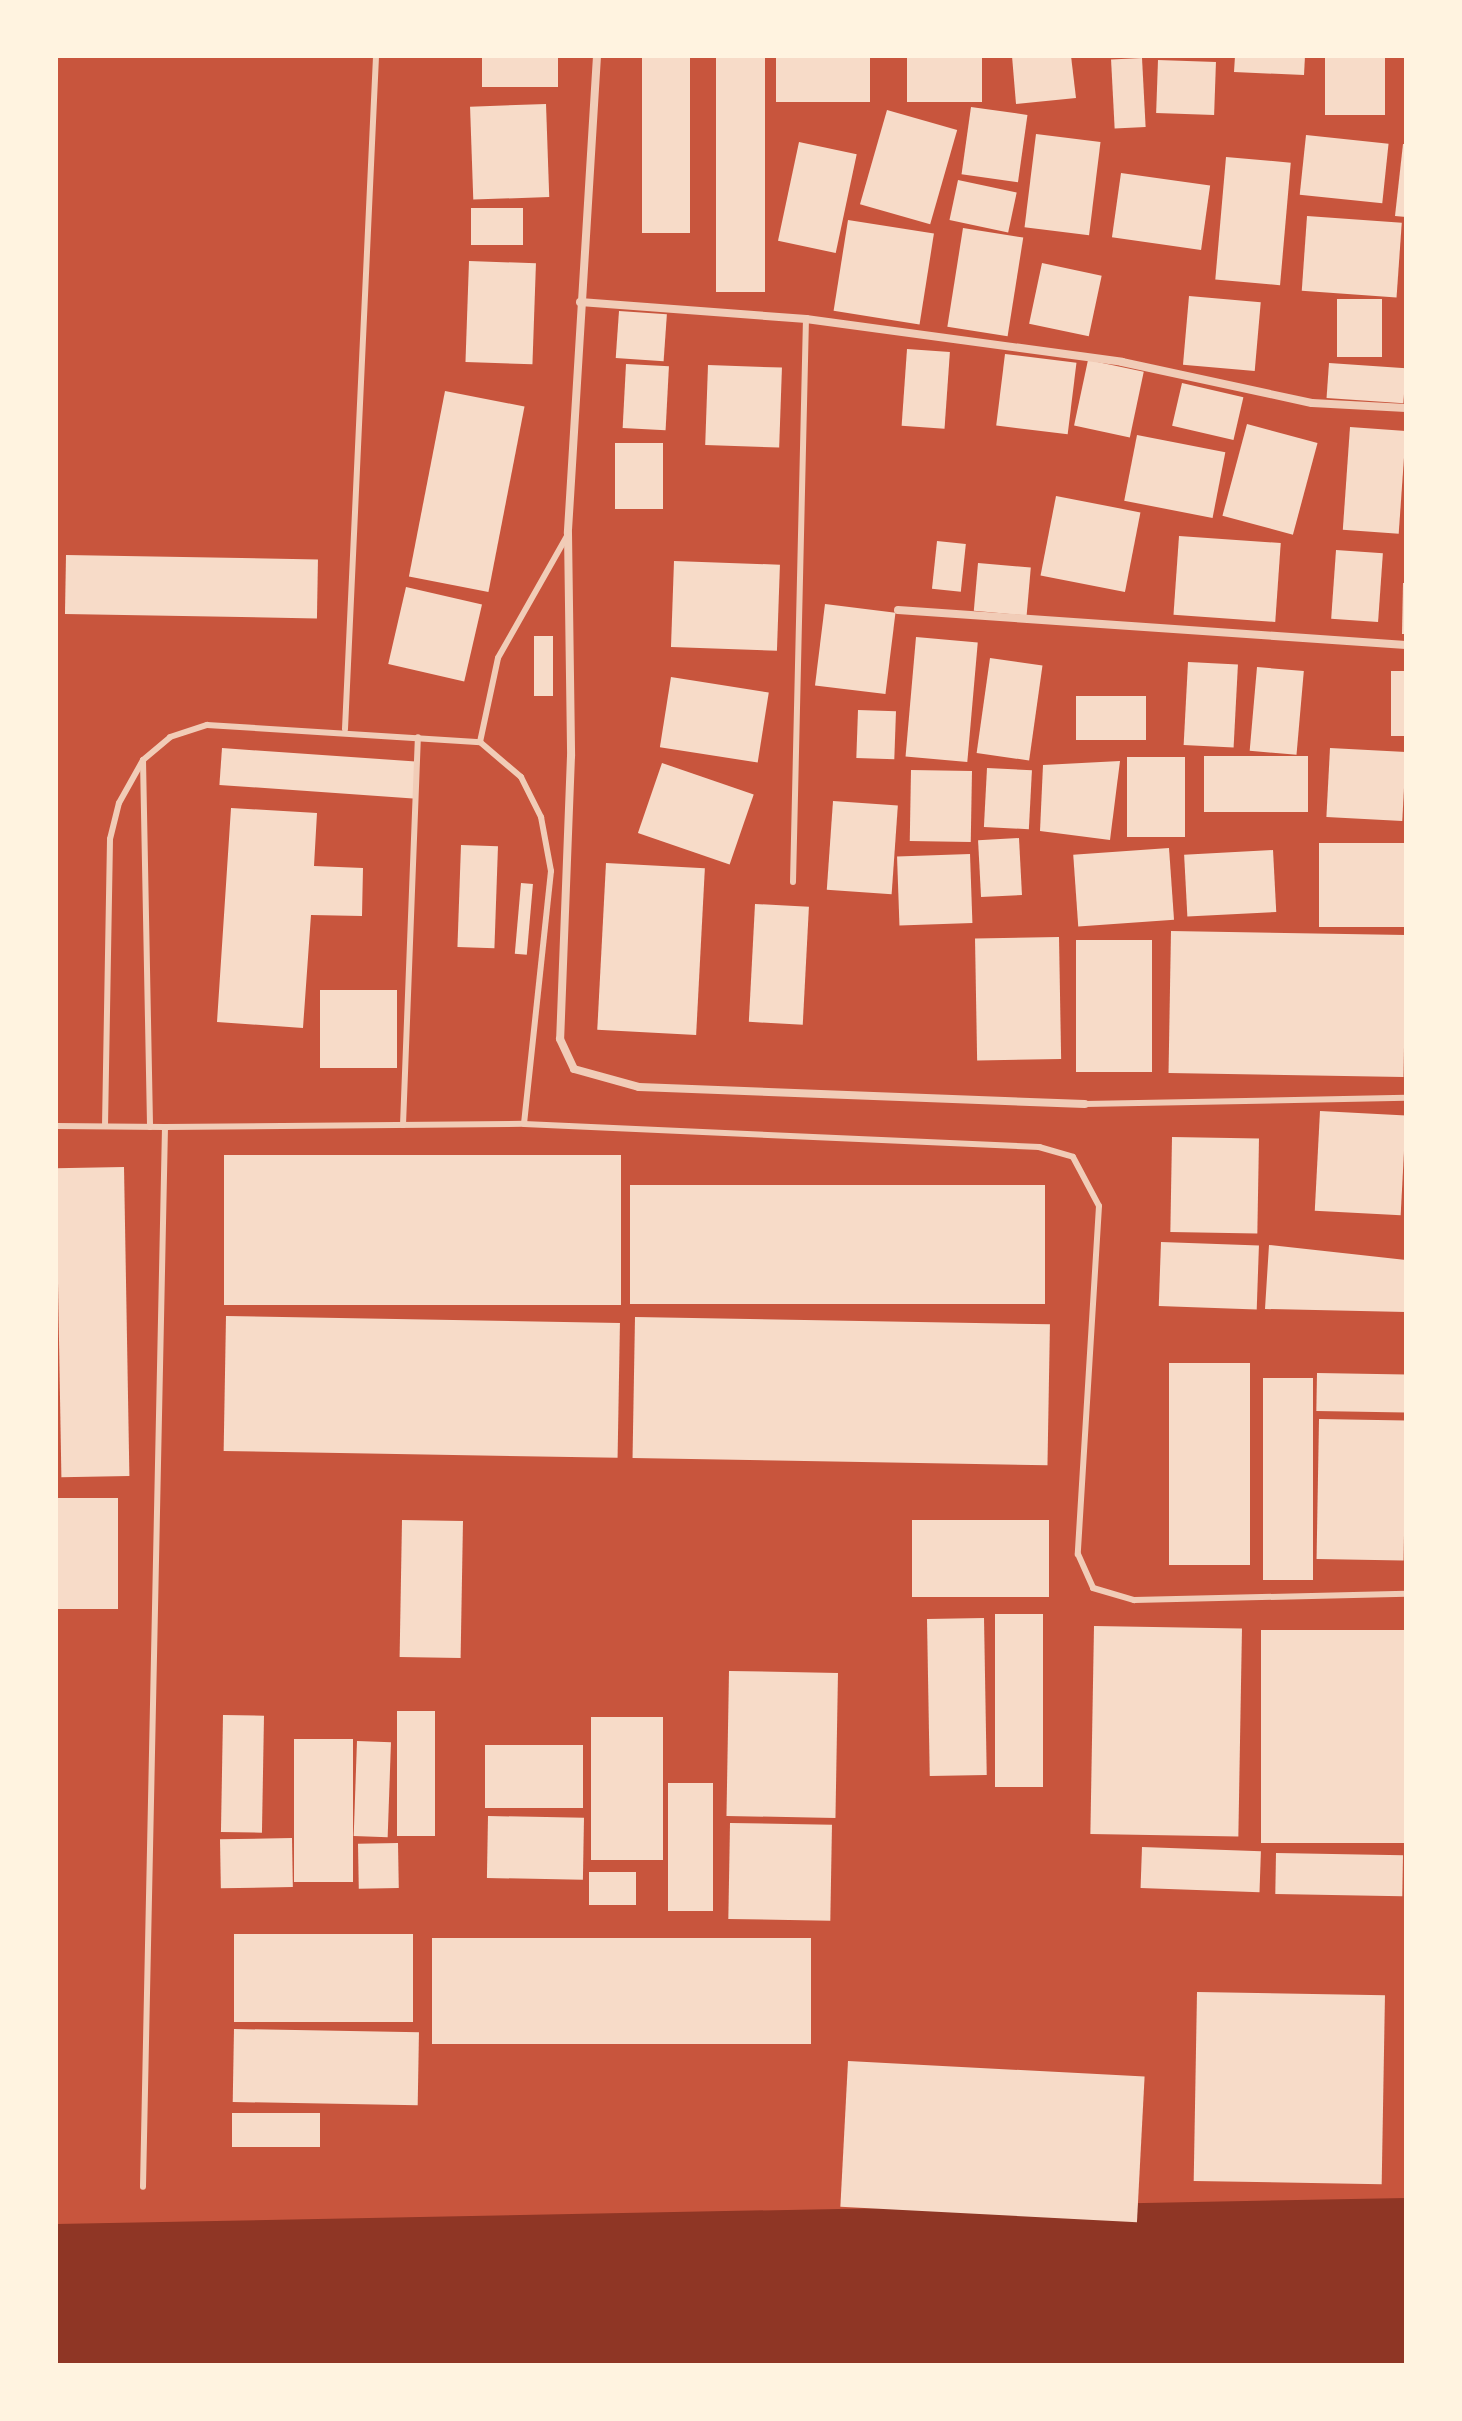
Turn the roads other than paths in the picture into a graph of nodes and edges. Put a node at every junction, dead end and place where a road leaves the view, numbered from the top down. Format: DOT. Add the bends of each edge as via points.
graph roads {
  1 [pos="376,56"];
  2 [pos="597,56"];
  3 [pos="580,302"];
  4 [pos="806,319"];
  5 [pos="1406,408"];
  6 [pos="568,533"];
  7 [pos="898,610"];
  8 [pos="1406,645"];
  9 [pos="345,729"];
  10 [pos="418,737"];
  11 [pos="480,742"];
  12 [pos="143,760"];
  13 [pos="793,882"];
  14 [pos="1406,1098"];
  15 [pos="1085,1104"];
  16 [pos="524,1124"];
  17 [pos="403,1125"];
  18 [pos="56,1126"];
  19 [pos="105,1126"];
  20 [pos="150,1127"];
  21 [pos="165,1127"];
  22 [pos="1406,1594"];
  23 [pos="143,2187"];
  1 -- 9 [label="lane"];
  2 -- 3 [label="street"];
  3 -- 4 [label="street"];
  3 -- 6 [label="street"];
  4 -- 5 [label="street" via="1122,362 1312,403"];
  4 -- 13 [label="lane"];
  6 -- 11 [label="lane" via="498,658"];
  6 -- 15 [label="street" via="571,756 559,990 560,1039 574,1069 639,1087"];
  7 -- 8 [label="street"];
  9 -- 10 [label="lane"];
  9 -- 12 [label="lane" via="207,725 170,737"];
  10 -- 11 [label="lane"];
  10 -- 17 [label="lane"];
  11 -- 16 [label="lane" via="521,777 541,817 551,871"];
  12 -- 19 [label="lane" via="119,803 110,839"];
  12 -- 20 [label="lane"];
  14 -- 15 [label="lane"];
  16 -- 17 [label="lane"];
  16 -- 22 [label="lane" via="1039,1147 1073,1157 1099,1206 1078,1554 1093,1588 1134,1600"];
  17 -- 21 [label="lane"];
  18 -- 19 [label="lane"];
  19 -- 20 [label="lane"];
  20 -- 21 [label="lane"];
  21 -- 23 [label="lane"];
}
